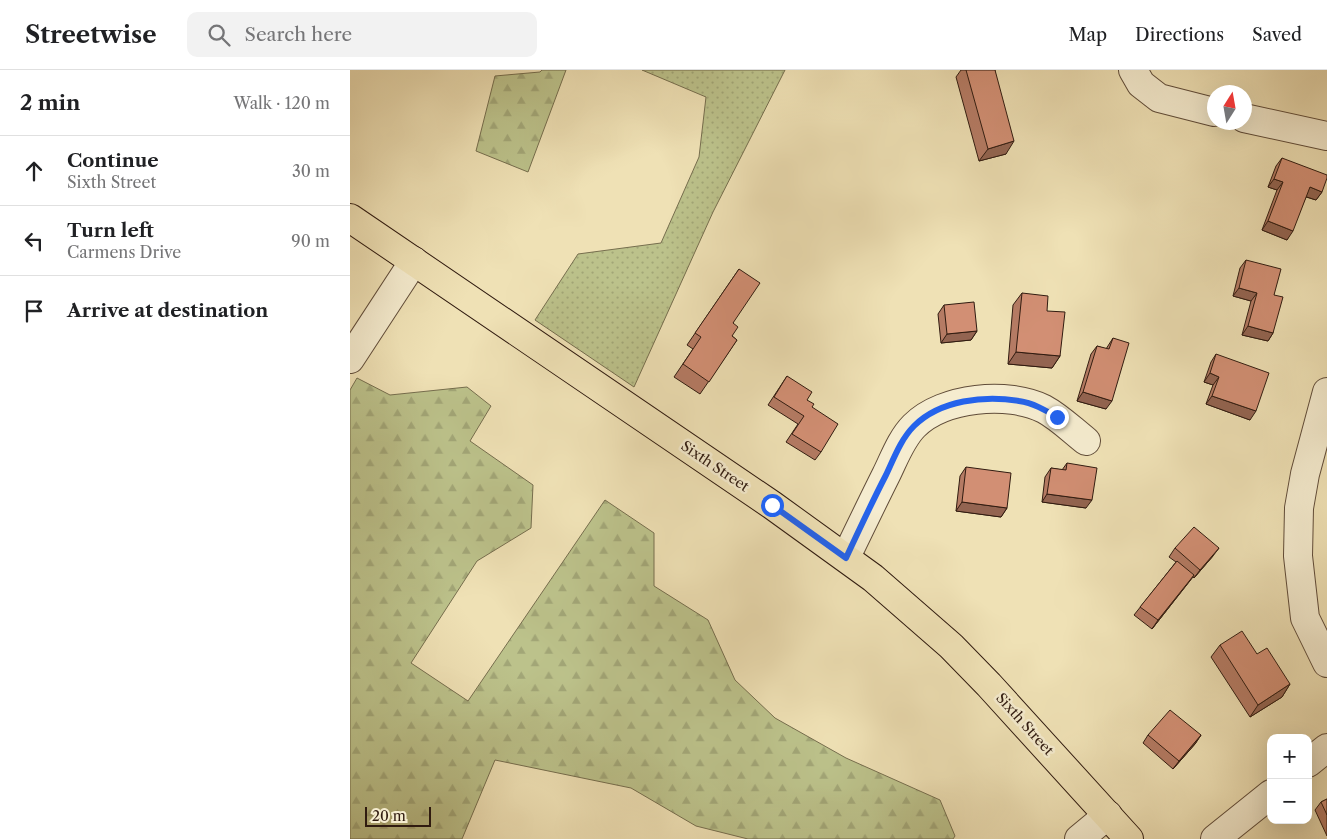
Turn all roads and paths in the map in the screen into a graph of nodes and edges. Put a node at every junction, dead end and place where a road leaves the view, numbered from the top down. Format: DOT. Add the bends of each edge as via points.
graph roads {
  1 [pos="1133,70"];
  2 [pos="1207,110"];
  3 [pos="1252,120"];
  4 [pos="1327,136"];
  5 [pos="350,218"];
  6 [pos="414,261"];
  7 [pos="350,359"];
  8 [pos="1327,392"];
  9 [pos="1086,441"];
  10 [pos="846,558"];
  11 [pos="1327,663"];
  12 [pos="1327,748"];
  13 [pos="1312,760"];
  14 [pos="1267,797"];
  15 [pos="1108,816"];
  16 [pos="1079,839"];
  17 [pos="1129,839"];
  18 [pos="1215,839"];
  1 -- 2 [label="street" via="1140,84 1159,98"];
  3 -- 4 [label="street"];
  5 -- 6 [label="main road, Sixth Street"];
  6 -- 7 [label="street"];
  6 -- 10 [label="main road, Sixth Street"];
  8 -- 11 [label="street" via="1302,491 1298,556 1305,618"];
  9 -- 10 [label="street" via="1043,408 1019,401 972,400 940,409 914,425 899,447"];
  10 -- 15 [label="main road, Sixth Street" via="951,646"];
  12 -- 13 [label="street"];
  14 -- 18 [label="street"];
  15 -- 16 [label="street"];
  15 -- 17 [label="main road, Sixth Street"];
}
